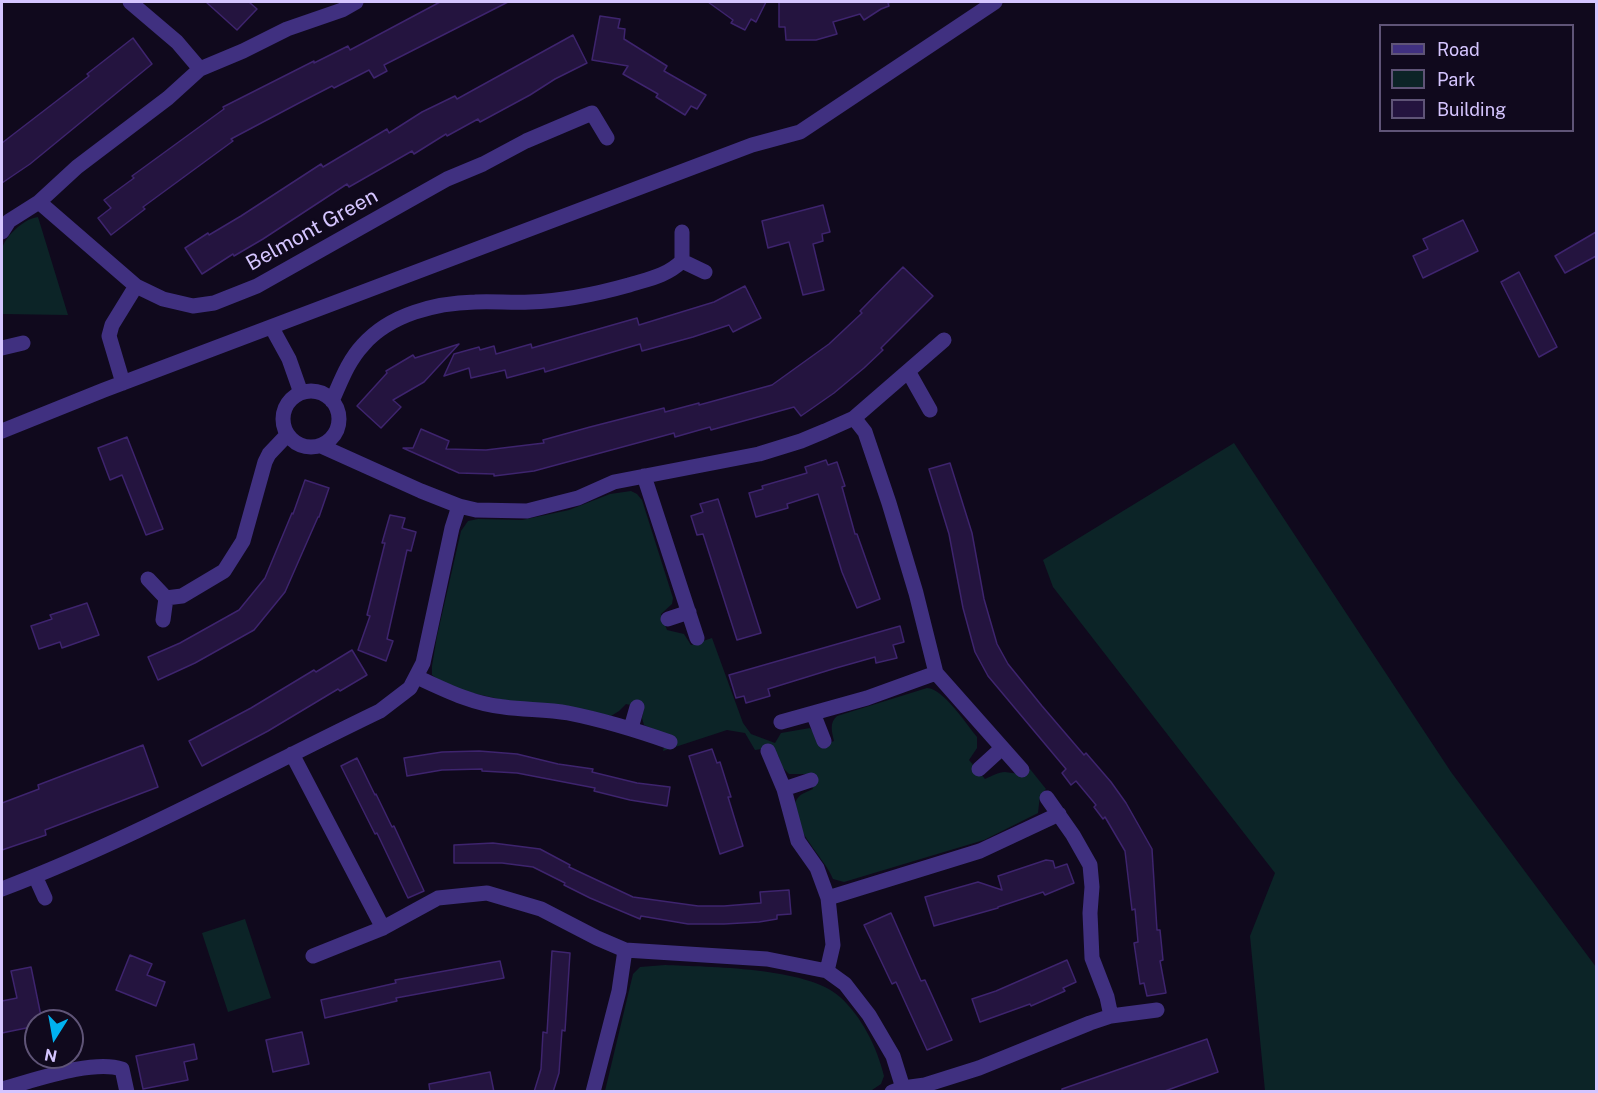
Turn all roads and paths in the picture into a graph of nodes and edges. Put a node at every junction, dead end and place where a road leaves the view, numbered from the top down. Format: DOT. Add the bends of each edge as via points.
graph roads {
  1 [pos="130,2"];
  2 [pos="356,2"];
  3 [pos="995,2"];
  4 [pos="200,69"];
  5 [pos="606,138"];
  6 [pos="39,202"];
  7 [pos="2,232"];
  8 [pos="682,232"];
  9 [pos="682,261"];
  10 [pos="705,272"];
  11 [pos="136,286"];
  12 [pos="272,328"];
  13 [pos="944,340"];
  14 [pos="23,344"];
  15 [pos="2,348"];
  16 [pos="908,371"];
  17 [pos="123,383"];
  18 [pos="301,393"];
  19 [pos="332,401"];
  20 [pos="930,410"];
  21 [pos="854,418"];
  22 [pos="2,431"];
  23 [pos="287,435"];
  24 [pos="321,446"];
  25 [pos="644,476"];
  26 [pos="459,506"];
  27 [pos="148,579"];
  28 [pos="166,598"];
  29 [pos="689,612"];
  30 [pos="668,619"];
  31 [pos="164,620"];
  32 [pos="697,638"];
  33 [pos="936,673"];
  34 [pos="417,677"];
  35 [pos="637,707"];
  36 [pos="813,713"];
  37 [pos="782,722"];
  38 [pos="631,728"];
  39 [pos="824,741"];
  40 [pos="670,742"];
  41 [pos="1002,748"];
  42 [pos="768,751"];
  43 [pos="292,754"];
  44 [pos="979,769"];
  45 [pos="1022,770"];
  46 [pos="811,780"];
  47 [pos="784,789"];
  48 [pos="1047,798"];
  49 [pos="1059,814"];
  50 [pos="35,876"];
  51 [pos="2,889"];
  52 [pos="45,898"];
  53 [pos="828,898"];
  54 [pos="383,928"];
  55 [pos="625,950"];
  56 [pos="313,956"];
  57 [pos="827,971"];
  58 [pos="1157,1010"];
  59 [pos="1112,1016"];
  60 [pos="2,1089"];
  61 [pos="898,1090"];
  62 [pos="127,1092"];
  63 [pos="593,1092"];
  1 -- 4 [label="street" via="177,42"];
  2 -- 4 [label="street"];
  3 -- 12 [label="street" via="800,132 752,145"];
  4 -- 6 [label="street"];
  5 -- 11 [label="street, Belmont Green" via="592,113 447,179 257,286 214,303 193,306 163,299"];
  6 -- 7 [label="street" via="9,221"];
  6 -- 11 [label="street, Belmont Green"];
  8 -- 9 [label="street"];
  9 -- 10 [label="street"];
  9 -- 19 [label="street" via="665,275 606,292 533,302 445,305 405,316 363,345 344,373"];
  11 -- 17 [label="street" via="109,336"];
  12 -- 17 [label="street"];
  12 -- 18 [label="street"];
  13 -- 16 [label="street"];
  14 -- 15 [label="street"];
  16 -- 20 [label="street"];
  16 -- 21 [label="street"];
  17 -- 22 [label="street"];
  18 -- 19 [label="street" via="318,392"];
  18 -- 23 [label="street" via="284,410"];
  19 -- 24 [label="street" via="340,417 339,427"];
  21 -- 25 [label="street" via="759,454"];
  21 -- 33 [label="street" via="865,432 889,503"];
  23 -- 24 [label="street" via="302,446"];
  23 -- 28 [label="street" via="265,462 243,541 224,571 182,596"];
  24 -- 26 [label="street"];
  25 -- 26 [label="street" via="526,511"];
  25 -- 29 [label="street"];
  26 -- 34 [label="street"];
  27 -- 28 [label="street"];
  28 -- 31 [label="street"];
  29 -- 30 [label="street"];
  29 -- 32 [label="street"];
  33 -- 36 [label="street"];
  33 -- 41 [label="street"];
  34 -- 38 [label="street" via="492,705 566,713"];
  34 -- 43 [label="street" via="399,699 380,711"];
  35 -- 38 [label="street"];
  36 -- 37 [label="street"];
  36 -- 39 [label="street"];
  38 -- 40 [label="street"];
  41 -- 44 [label="street"];
  41 -- 45 [label="street"];
  42 -- 47 [label="street"];
  43 -- 50 [label="street"];
  43 -- 54 [label="street"];
  46 -- 47 [label="street"];
  47 -- 53 [label="street" via="798,842 817,868"];
  48 -- 49 [label="street"];
  49 -- 53 [label="street" via="980,851"];
  49 -- 59 [label="street" via="1090,865 1092,958"];
  50 -- 51 [label="street"];
  50 -- 52 [label="street"];
  53 -- 57 [label="street" via="833,945"];
  54 -- 55 [label="street" via="438,898 487,893 541,909"];
  54 -- 56 [label="street"];
  55 -- 57 [label="street" via="767,959"];
  55 -- 63 [label="street" via="619,991"];
  57 -- 61 [label="street" via="845,984 893,1056"];
  58 -- 59 [label="street"];
  59 -- 61 [label="street" via="979,1068"];
  60 -- 62 [label="street" via="110,1065 122,1068"];
}
